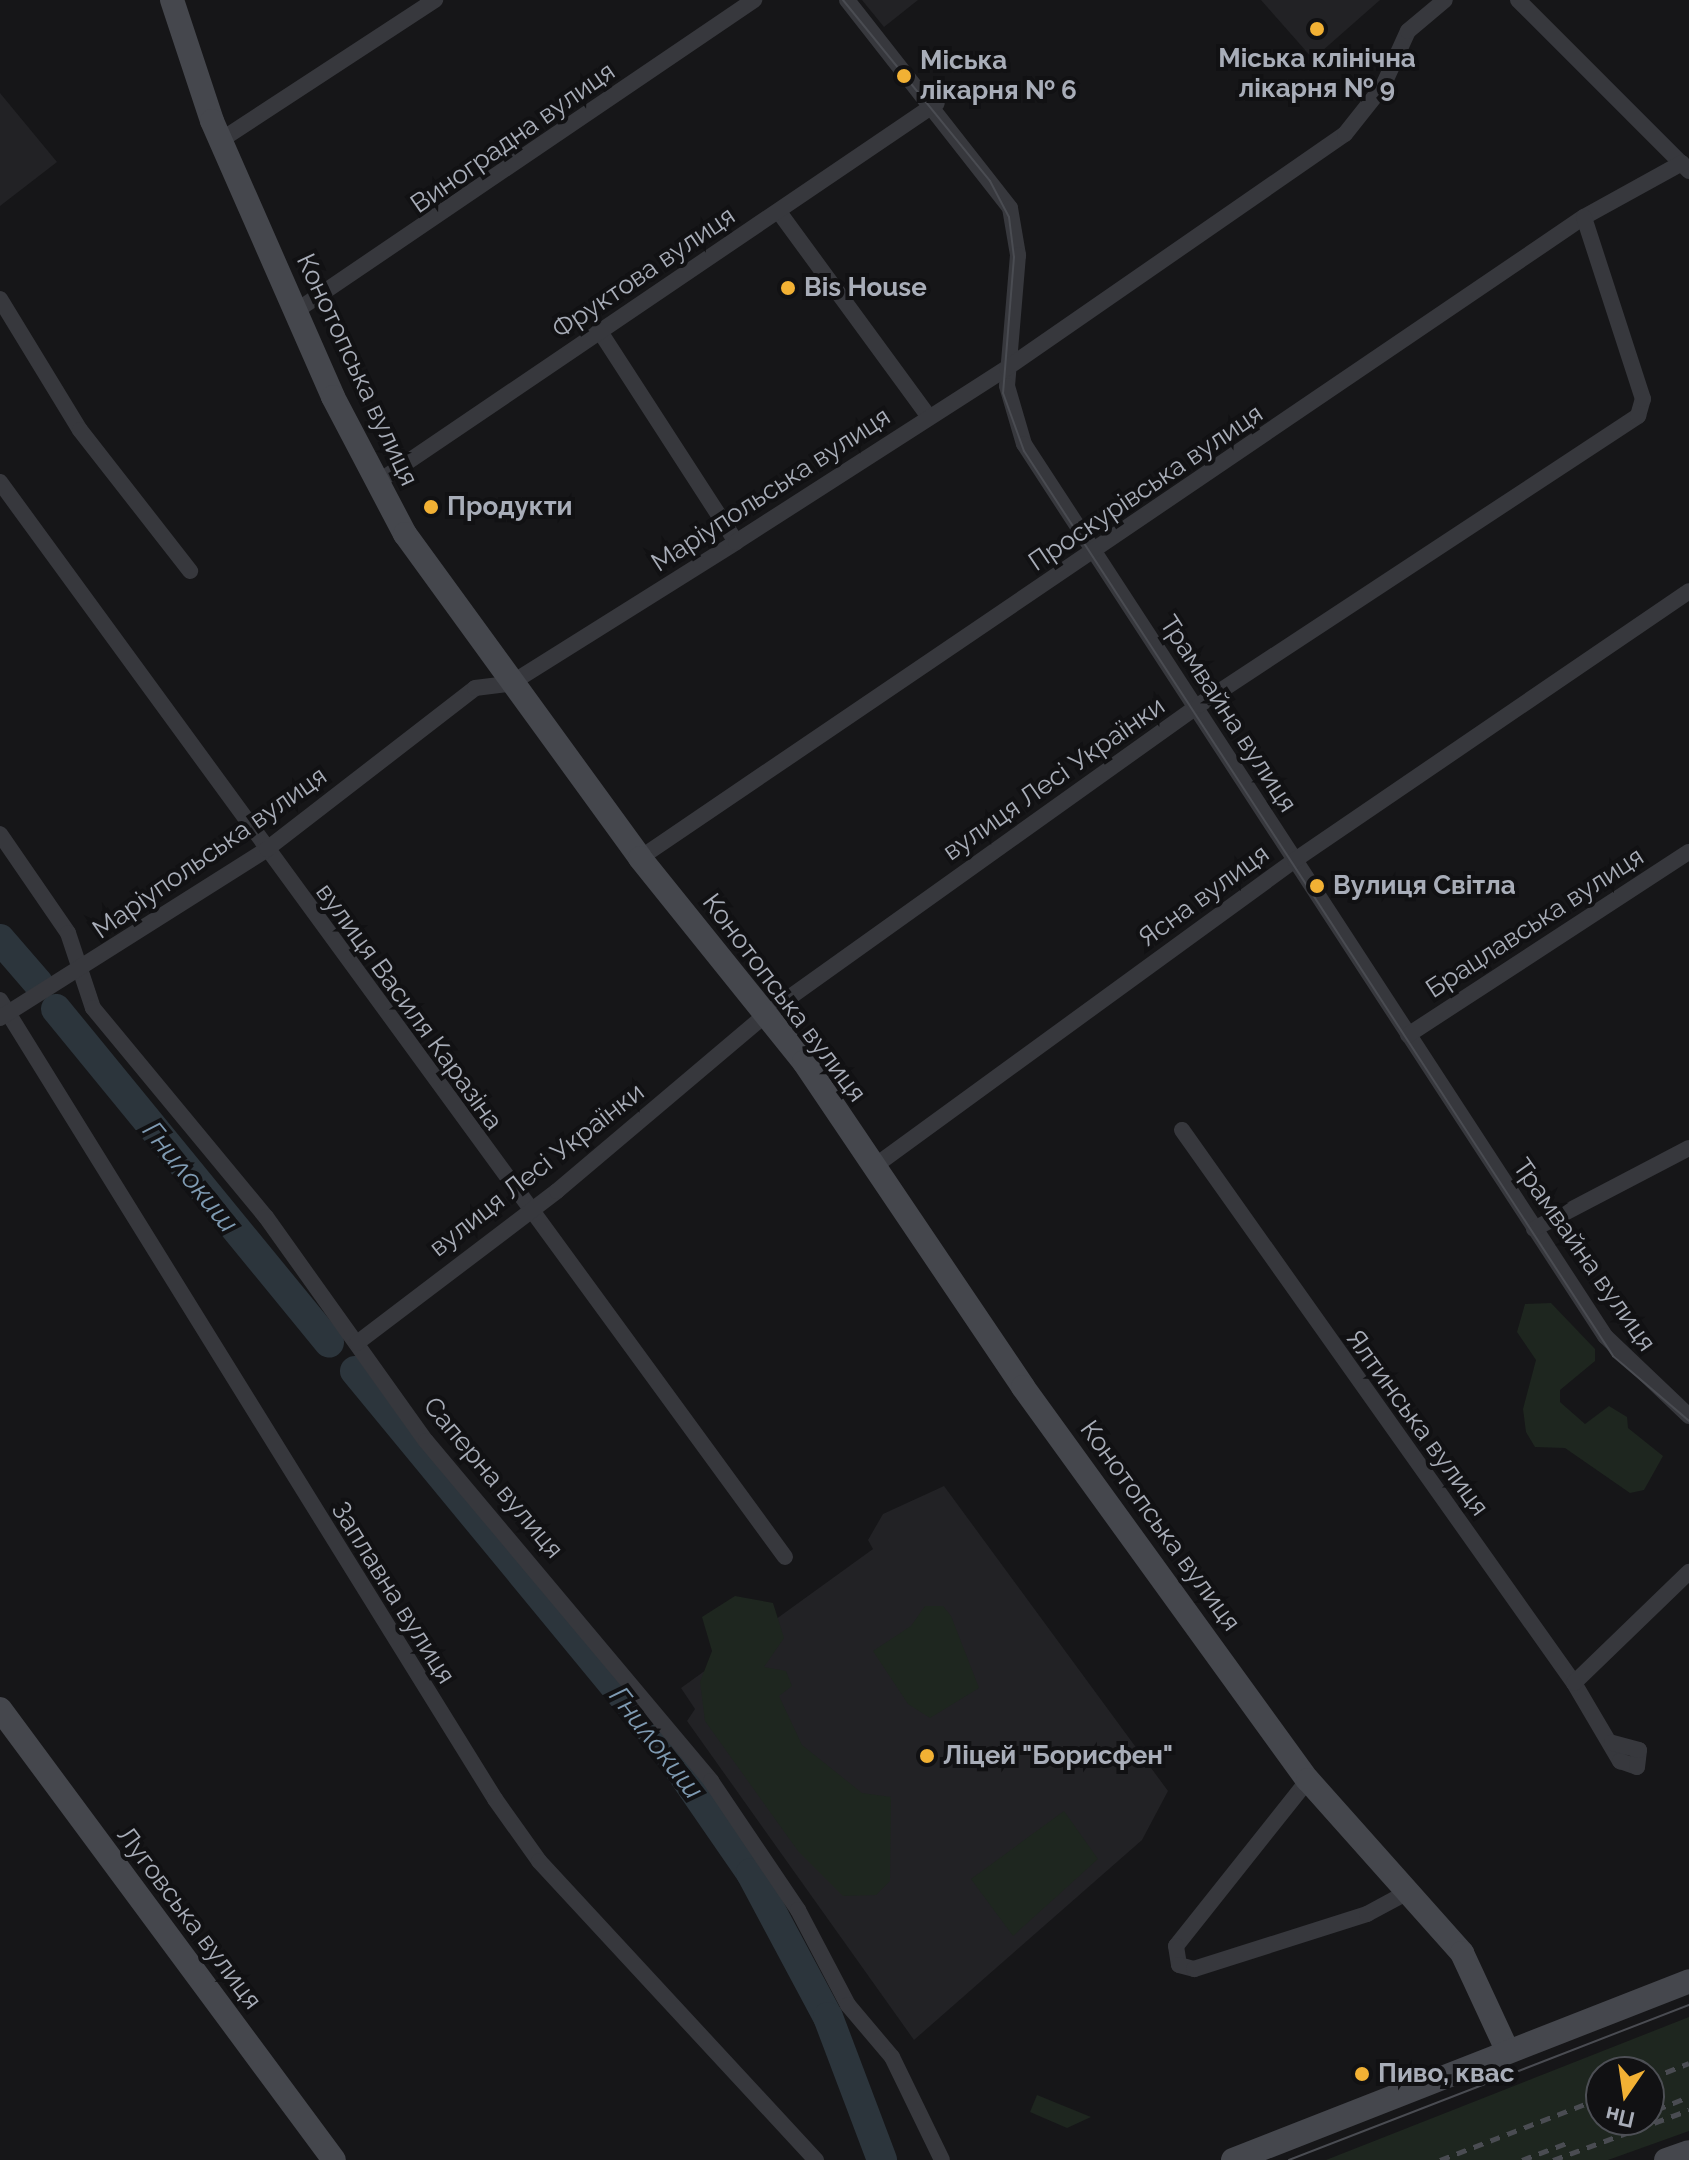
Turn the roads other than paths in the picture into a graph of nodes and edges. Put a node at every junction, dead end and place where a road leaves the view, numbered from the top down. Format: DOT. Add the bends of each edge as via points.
graph roads {
  1 [pos="172,0"];
  2 [pos="435,0"];
  3 [pos="754,0"];
  4 [pos="847,0"];
  5 [pos="1445,0"];
  6 [pos="1518,0"];
  7 [pos="936,105"];
  8 [pos="221,140"];
  9 [pos="1686,168"];
  10 [pos="779,212"];
  11 [pos="1584,217"];
  12 [pos="0,299"];
  13 [pos="296,311"];
  14 [pos="599,330"];
  15 [pos="1007,368"];
  16 [pos="929,417"];
  17 [pos="0,482"];
  18 [pos="378,482"];
  19 [pos="736,542"];
  20 [pos="1095,553"];
  21 [pos="190,571"];
  22 [pos="1689,591"];
  23 [pos="510,684"];
  24 [pos="1196,708"];
  25 [pos="0,834"];
  26 [pos="267,849"];
  27 [pos="1689,852"];
  28 [pos="640,858"];
  29 [pos="1295,860"];
  30 [pos="81,971"];
  31 [pos="3,1010"];
  32 [pos="765,1015"];
  33 [pos="1408,1035"];
  34 [pos="1182,1130"];
  35 [pos="1689,1148"];
  36 [pos="872,1168"];
  37 [pos="529,1210"];
  38 [pos="1534,1229"];
  39 [pos="357,1343"];
  40 [pos="1689,1416"];
  41 [pos="785,1557"];
  42 [pos="1689,1572"];
  43 [pos="1574,1683"];
  44 [pos="0,1709"];
  45 [pos="1612,1743"];
  46 [pos="1308,1780"];
  47 [pos="1406,1893"];
  48 [pos="1689,1981"];
  49 [pos="1507,2050"];
  50 [pos="1689,2152"];
  51 [pos="334,2160"];
  52 [pos="816,2160"];
  53 [pos="942,2160"];
  54 [pos="1233,2160"];
  55 [pos="1666,2160"];
  1 -- 8 [label="street, Конотопська вулиця"];
  2 -- 8 [label="street"];
  3 -- 13 [label="street, Виноградна вулиця"];
  4 -- 7 [label="street, Трамвайна вулиця"];
  5 -- 15 [label="street, Маріупольська вулиця" via="1408,31 1383,86 1345,134"];
  6 -- 9 [label="street"];
  7 -- 10 [label="street, Фруктова вулиця"];
  7 -- 15 [label="street, Трамвайна вулиця" via="996,183 1014,216 1018,255"];
  8 -- 13 [label="street, Конотопська вулиця"];
  9 -- 11 [label="street, Проскурівська вулиця"];
  10 -- 14 [label="street, Фруктова вулиця"];
  10 -- 16 [label="street"];
  11 -- 20 [label="street, Проскурівська вулиця"];
  11 -- 24 [label="street, вулиця Лесі Українки" via="1643,411"];
  12 -- 21 [label="street" via="80,430"];
  13 -- 18 [label="street, Конотопська вулиця"];
  14 -- 18 [label="street, Фруктова вулиця"];
  14 -- 19 [label="street"];
  15 -- 16 [label="street, Маріупольська вулиця"];
  15 -- 20 [label="street, Трамвайна вулиця" via="1015,428"];
  16 -- 19 [label="street, Маріупольська вулиця"];
  17 -- 26 [label="street, вулиця Василя Каразіна"];
  18 -- 23 [label="street, Конотопська вулиця" via="405,534"];
  19 -- 23 [label="street, Маріупольська вулиця"];
  20 -- 24 [label="street, Трамвайна вулиця"];
  20 -- 28 [label="street, Проскурівська вулиця"];
  22 -- 29 [label="street, Ясна вулиця"];
  23 -- 26 [label="street, Маріупольська вулиця" via="475,688"];
  23 -- 28 [label="street, Конотопська вулиця"];
  24 -- 29 [label="street, Трамвайна вулиця"];
  24 -- 32 [label="street, вулиця Лесі Українки"];
  25 -- 30 [label="street, Саперна вулиця" via="68,933"];
  26 -- 30 [label="street, Маріупольська вулиця"];
  26 -- 37 [label="street, вулиця Василя Каразіна"];
  27 -- 33 [label="street, Брацлавська вулиця"];
  28 -- 32 [label="street, Конотопська вулиця"];
  29 -- 33 [label="street, Трамвайна вулиця"];
  29 -- 36 [label="street, Ясна вулиця"];
  30 -- 31 [label="street, Маріупольська вулиця"];
  30 -- 39 [label="street, Саперна вулиця" via="93,1008 266,1217"];
  31 -- 52 [label="street, Заплавна вулиця" via="495,1799 539,1861"];
  32 -- 36 [label="street, Конотопська вулиця"];
  32 -- 37 [label="street, вулиця Лесі Українки"];
  33 -- 38 [label="street, Трамвайна вулиця"];
  34 -- 43 [label="street, Ялтинська вулиця"];
  35 -- 38 [label="street"];
  36 -- 46 [label="street, Конотопська вулиця"];
  37 -- 39 [label="street, вулиця Лесі Українки"];
  37 -- 41 [label="street, вулиця Василя Каразіна"];
  38 -- 40 [label="street, Трамвайна вулиця" via="1620,1358"];
  39 -- 53 [label="street, Саперна вулиця" via="426,1441 711,1781 798,1910 848,2005 892,2057"];
  42 -- 43 [label="street"];
  43 -- 45 [label="street, Ялтинська вулиця"];
  44 -- 51 [label="street, Луговська вулиця"];
  46 -- 47 [label="street, Конотопська вулиця"];
  46 -- 47 [label="street" via="1176,1946 1179,1965 1194,1969 1367,1914"];
  47 -- 49 [label="street, Конотопська вулиця" via="1474,1970"];
  48 -- 49 [label="street"];
  49 -- 54 [label="street"];
  50 -- 55 [label="street"];
}
